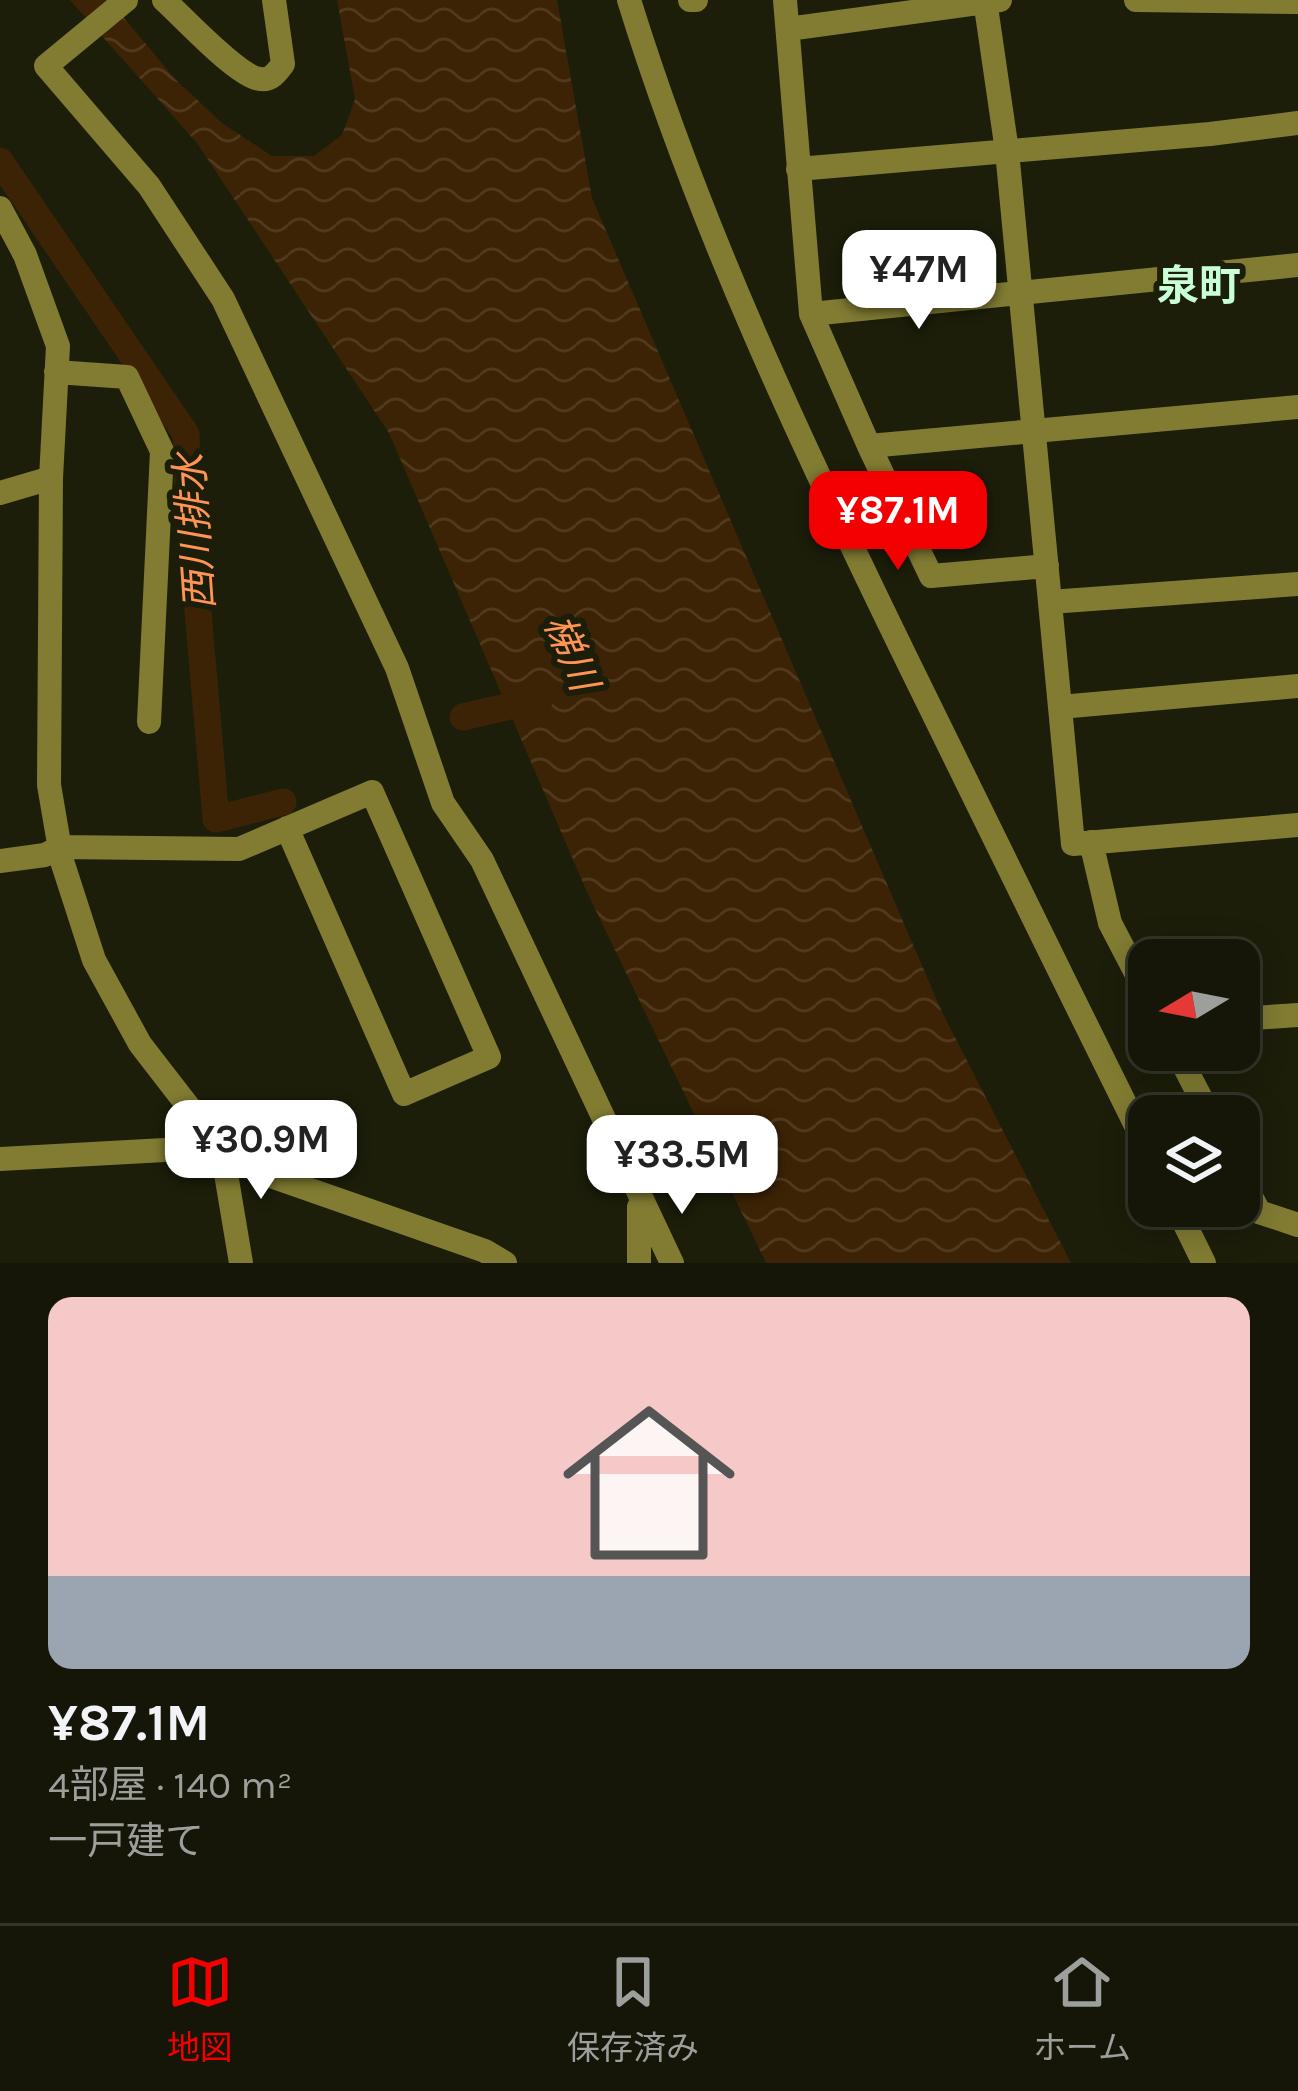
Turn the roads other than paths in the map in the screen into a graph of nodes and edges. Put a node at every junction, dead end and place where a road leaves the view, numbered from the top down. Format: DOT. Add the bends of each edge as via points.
graph roads {
  1 [pos="126,0"];
  2 [pos="164,0"];
  3 [pos="274,0"];
  4 [pos="629,0"];
  5 [pos="785,0"];
  6 [pos="985,0"];
  7 [pos="1001,0"];
  8 [pos="1136,0"];
  9 [pos="1298,2"];
  10 [pos="788,29"];
  11 [pos="1298,123"];
  12 [pos="1007,152"];
  13 [pos="798,169"];
  14 [pos="0,208"];
  15 [pos="7,239"];
  16 [pos="1298,265"];
  17 [pos="1021,291"];
  18 [pos="811,314"];
  19 [pos="56,372"];
  20 [pos="1298,407"];
  21 [pos="1034,431"];
  22 [pos="869,446"];
  23 [pos="51,478"];
  24 [pos="0,493"];
  25 [pos="1047,566"];
  26 [pos="1298,584"];
  27 [pos="1050,602"];
  28 [pos="1298,686"];
  29 [pos="1060,707"];
  30 [pos="149,722"];
  31 [pos="1298,825"];
  32 [pos="287,828"];
  33 [pos="1091,842"];
  34 [pos="60,847"];
  35 [pos="0,861"];
  36 [pos="1128,957"];
  37 [pos="1298,1015"];
  38 [pos="1260,1018"];
  39 [pos="1128,1109"];
  40 [pos="214,1142"];
  41 [pos="0,1159"];
  42 [pos="640,1199"];
  43 [pos="1260,1212"];
  44 [pos="1293,1220"];
  45 [pos="1186,1227"];
  46 [pos="242,1263"];
  47 [pos="505,1263"];
  48 [pos="639,1263"];
  49 [pos="672,1263"];
  50 [pos="1204,1263"];
  1 -- 42 [label="street" via="46,66 149,186 223,299 397,668 443,803 482,860"];
  2 -- 3 [label="street" via="258,80 283,64"];
  4 -- 39 [label="street" via="718,250 836,514"];
  5 -- 10 [label="street"];
  6 -- 7 [label="street"];
  6 -- 10 [label="street"];
  6 -- 12 [label="street"];
  8 -- 9 [label="street"];
  10 -- 13 [label="street"];
  11 -- 12 [label="street"];
  12 -- 13 [label="street"];
  12 -- 17 [label="street"];
  13 -- 18 [label="street"];
  14 -- 15 [label="street"];
  15 -- 19 [label="street" via="25,255 58,346"];
  16 -- 17 [label="street"];
  17 -- 18 [label="street"];
  17 -- 21 [label="street"];
  18 -- 22 [label="street"];
  19 -- 23 [label="street"];
  19 -- 30 [label="street" via="127,377 162,451"];
  20 -- 21 [label="street"];
  21 -- 22 [label="street"];
  21 -- 25 [label="street"];
  22 -- 25 [label="street" via="931,576"];
  23 -- 24 [label="street"];
  23 -- 34 [label="street" via="49,785"];
  25 -- 27 [label="street"];
  26 -- 27 [label="street"];
  27 -- 29 [label="street"];
  28 -- 29 [label="street"];
  29 -- 33 [label="street" via="1073,844"];
  31 -- 33 [label="street"];
  32 -- 32 [label="street" via="372,792 489,1057 404,1094"];
  32 -- 34 [label="street" via="239,849"];
  33 -- 36 [label="street" via="1110,922"];
  34 -- 35 [label="street"];
  34 -- 40 [label="street" via="94,960 140,1044"];
  37 -- 38 [label="street"];
  40 -- 41 [label="street"];
  40 -- 46 [label="street"];
  40 -- 47 [label="street" via="262,1173"];
  42 -- 48 [label="street"];
  42 -- 49 [label="street"];
  43 -- 44 [label="street"];
  45 -- 50 [label="street"];
}
